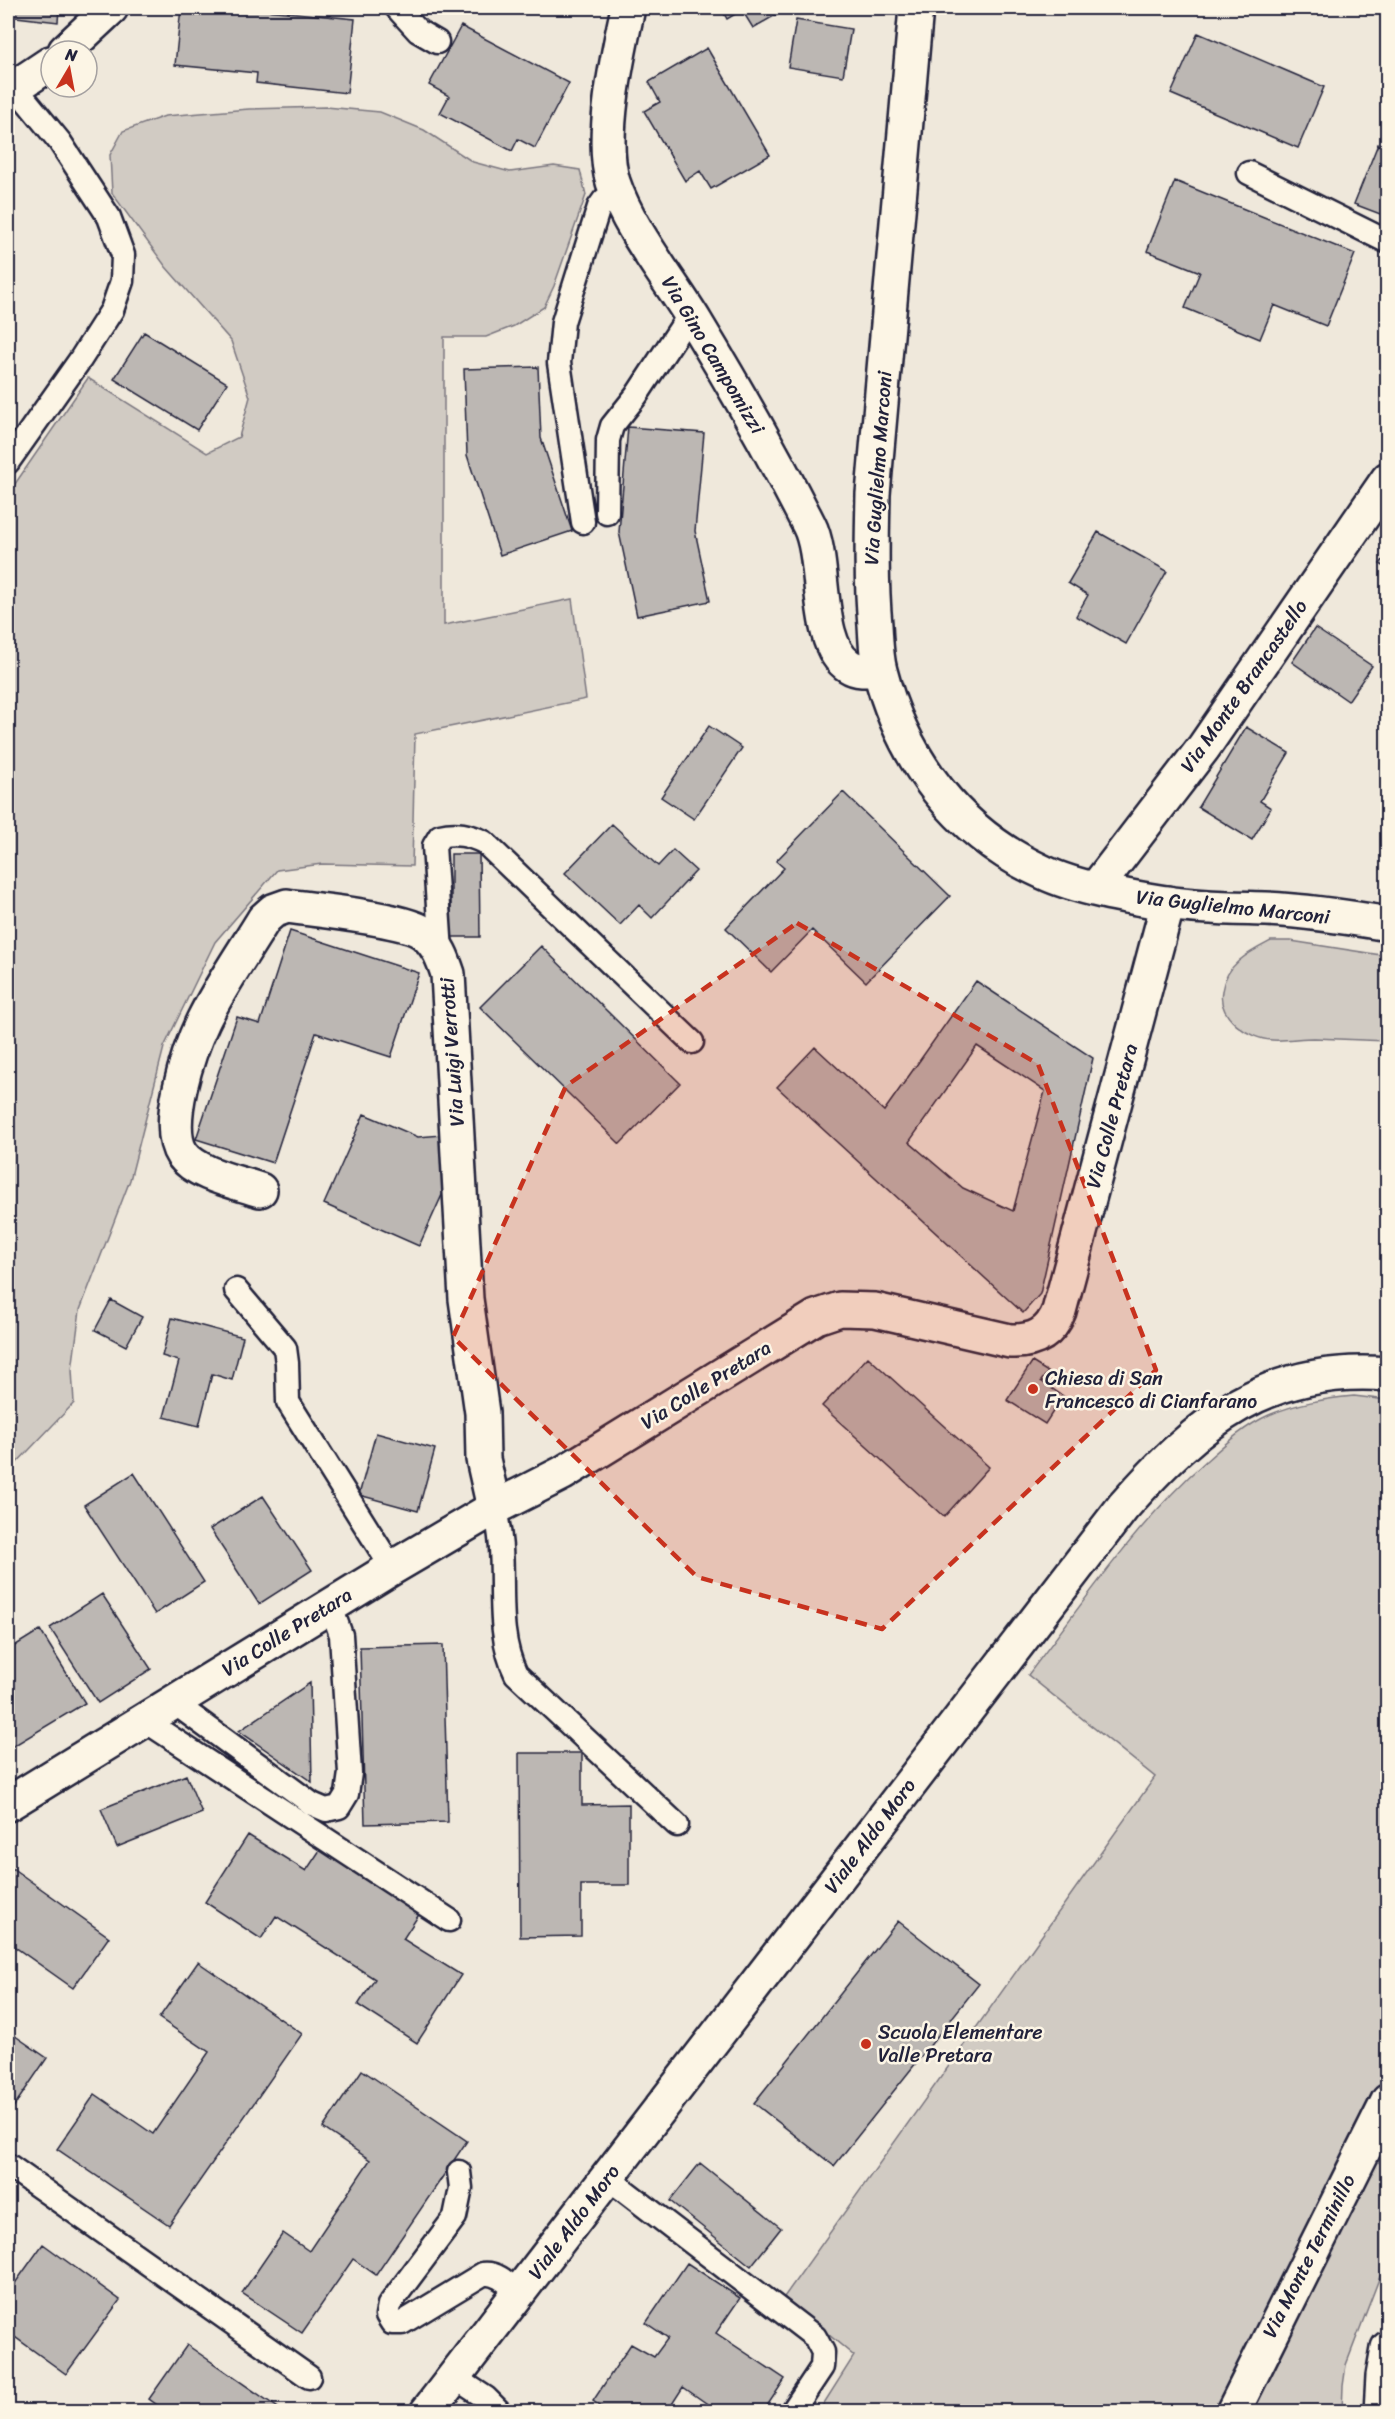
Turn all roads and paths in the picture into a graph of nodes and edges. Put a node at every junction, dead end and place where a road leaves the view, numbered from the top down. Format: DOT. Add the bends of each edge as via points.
graph roads {
  1 [pos="111,8"];
  2 [pos="397,8"];
  3 [pos="628,8"];
  4 [pos="916,8"];
  5 [pos="77,39"];
  6 [pos="437,42"];
  7 [pos="39,70"];
  8 [pos="11,88"];
  9 [pos="1249,173"];
  10 [pos="617,193"];
  11 [pos="1388,242"];
  12 [pos="690,314"];
  13 [pos="8,462"];
  14 [pos="1388,479"];
  15 [pos="608,513"];
  16 [pos="583,522"];
  17 [pos="879,669"];
  18 [pos="1096,888"];
  19 [pos="1168,903"];
  20 [pos="1388,924"];
  21 [pos="441,952"];
  22 [pos="692,1042"];
  23 [pos="260,1190"];
  24 [pos="236,1290"];
  25 [pos="1388,1374"];
  26 [pos="495,1508"];
  27 [pos="392,1568"];
  28 [pos="328,1607"];
  29 [pos="173,1702"];
  30 [pos="144,1720"];
  31 [pos="8,1804"];
  32 [pos="677,1825"];
  33 [pos="449,1920"];
  34 [pos="1388,2101"];
  35 [pos="8,2165"];
  36 [pos="459,2172"];
  37 [pos="608,2178"];
  38 [pos="520,2294"];
  39 [pos="1388,2348"];
  40 [pos="454,2376"];
  41 [pos="309,2377"];
  42 [pos="427,2412"];
  43 [pos="500,2412"];
  44 [pos="792,2412"];
  45 [pos="1233,2412"];
  46 [pos="1381,2412"];
  1 -- 5 [label="street"];
  2 -- 6 [label="lane" via="418,31"];
  3 -- 10 [label="street, Via Gino Campomizzi" via="608,128 607,158"];
  4 -- 17 [label="street, Via Guglielmo Marconi" via="873,494 871,573"];
  7 -- 8 [label="street"];
  8 -- 13 [label="lane" via="60,142 109,217 123,255 122,281 112,310"];
  9 -- 11 [label="lane"];
  10 -- 12 [label="street, Via Gino Campomizzi"];
  10 -- 16 [label="lane" via="599,207 562,322 559,363"];
  12 -- 15 [label="lane" via="612,426 608,440"];
  12 -- 17 [label="street, Via Gino Campomizzi" via="811,528 826,624 836,652 848,666 863,671"];
  14 -- 18 [label="street, Via Monte Brancastello" via="1204,747"];
  17 -- 18 [label="street, Via Guglielmo Marconi" via="896,719 919,765 957,814 1001,850 1044,873"];
  18 -- 19 [label="street, Via Guglielmo Marconi"];
  19 -- 20 [label="street, Via Guglielmo Marconi" via="1268,909"];
  19 -- 26 [label="street, Via Colle Pretara" via="1059,1311 1051,1328 1034,1339 1021,1341 875,1310 840,1309 816,1317 563,1473"];
  21 -- 22 [label="lane" via="434,846 440,836 470,836 484,842"];
  21 -- 23 [label="street, Via Luigi Verrotti" via="424,933 404,924 287,906 273,910 264,919 202,1022 178,1094 174,1132 181,1153 197,1168"];
  21 -- 26 [label="street, Via Luigi Verrotti" via="448,974 466,1299 482,1413 483,1459"];
  24 -- 27 [label="lane" via="285,1348 288,1402"];
  25 -- 37 [label="street, Viale Aldo Moro" via="1339,1372 1256,1395 1230,1408 1161,1464 1122,1507"];
  26 -- 27 [label="street, Via Colle Pretara"];
  26 -- 32 [label="lane" via="501,1528 504,1635 516,1674"];
  27 -- 28 [label="street, Via Colle Pretara"];
  28 -- 29 [label="street, Via Colle Pretara"];
  28 -- 29 [label="lane" via="340,1635 350,1773 347,1794 339,1807 326,1810 312,1804"];
  29 -- 30 [label="street, Via Colle Pretara"];
  30 -- 31 [label="street, Via Colle Pretara"];
  30 -- 33 [label="lane"];
  34 -- 45 [label="street, Via Monte Terminillo"];
  35 -- 41 [label="lane"];
  36 -- 38 [label="lane" via="461,2188 455,2217 389,2305 387,2315 392,2322 402,2323 483,2274 497,2276"];
  37 -- 38 [label="street, Viale Aldo Moro"];
  37 -- 44 [label="lane" via="814,2337 823,2352 822,2367"];
  38 -- 40 [label="street, Viale Aldo Moro"];
  39 -- 46 [label="street"];
  40 -- 42 [label="street, Viale Aldo Moro"];
  40 -- 43 [label="lane"];
}
